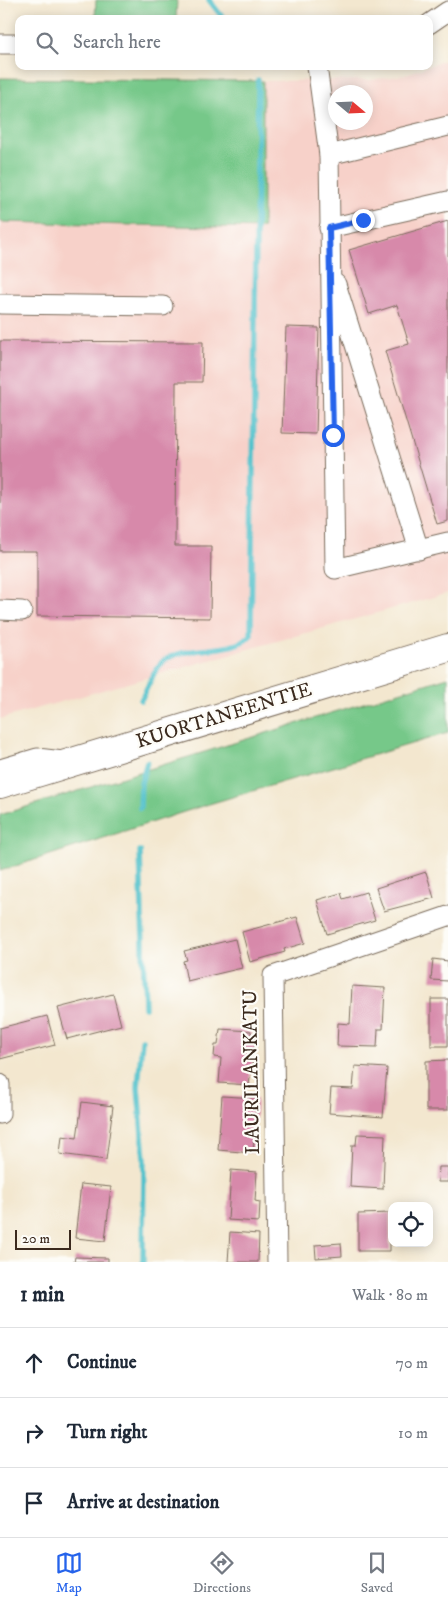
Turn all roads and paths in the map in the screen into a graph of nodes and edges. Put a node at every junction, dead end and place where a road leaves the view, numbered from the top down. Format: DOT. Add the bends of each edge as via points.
graph roads {
  1 [pos="448,11"];
  2 [pos="433,21"];
  3 [pos="0,44"];
  4 [pos="15,44"];
  5 [pos="318,70"];
  6 [pos="448,126"];
  7 [pos="329,155"];
  8 [pos="448,201"];
  9 [pos="329,228"];
  10 [pos="330,263"];
  11 [pos="0,304"];
  12 [pos="163,306"];
  13 [pos="448,542"];
  14 [pos="419,550"];
  15 [pos="0,610"];
  16 [pos="22,610"];
  17 [pos="448,648"];
  18 [pos="74,762"];
  19 [pos="0,769"];
  20 [pos="0,784"];
  21 [pos="448,916"];
  22 [pos="0,1084"];
  23 [pos="0,1114"];
  24 [pos="277,1262"];
  1 -- 2 [label="street"];
  3 -- 4 [label="street"];
  5 -- 7 [label="street"];
  6 -- 7 [label="street"];
  7 -- 9 [label="street"];
  8 -- 9 [label="street"];
  9 -- 10 [label="street"];
  10 -- 14 [label="street"];
  10 -- 14 [label="street" via="336,569"];
  11 -- 12 [label="street"];
  13 -- 14 [label="street"];
  15 -- 16 [label="street"];
  17 -- 18 [label="highway, KUORTANEENTIE"];
  18 -- 19 [label="street" via="38,758"];
  18 -- 20 [label="highway, KUORTANEENTIE"];
  21 -- 24 [label="street, LAURILANKATU" via="273,976"];
  22 -- 23 [label="street"];
}
